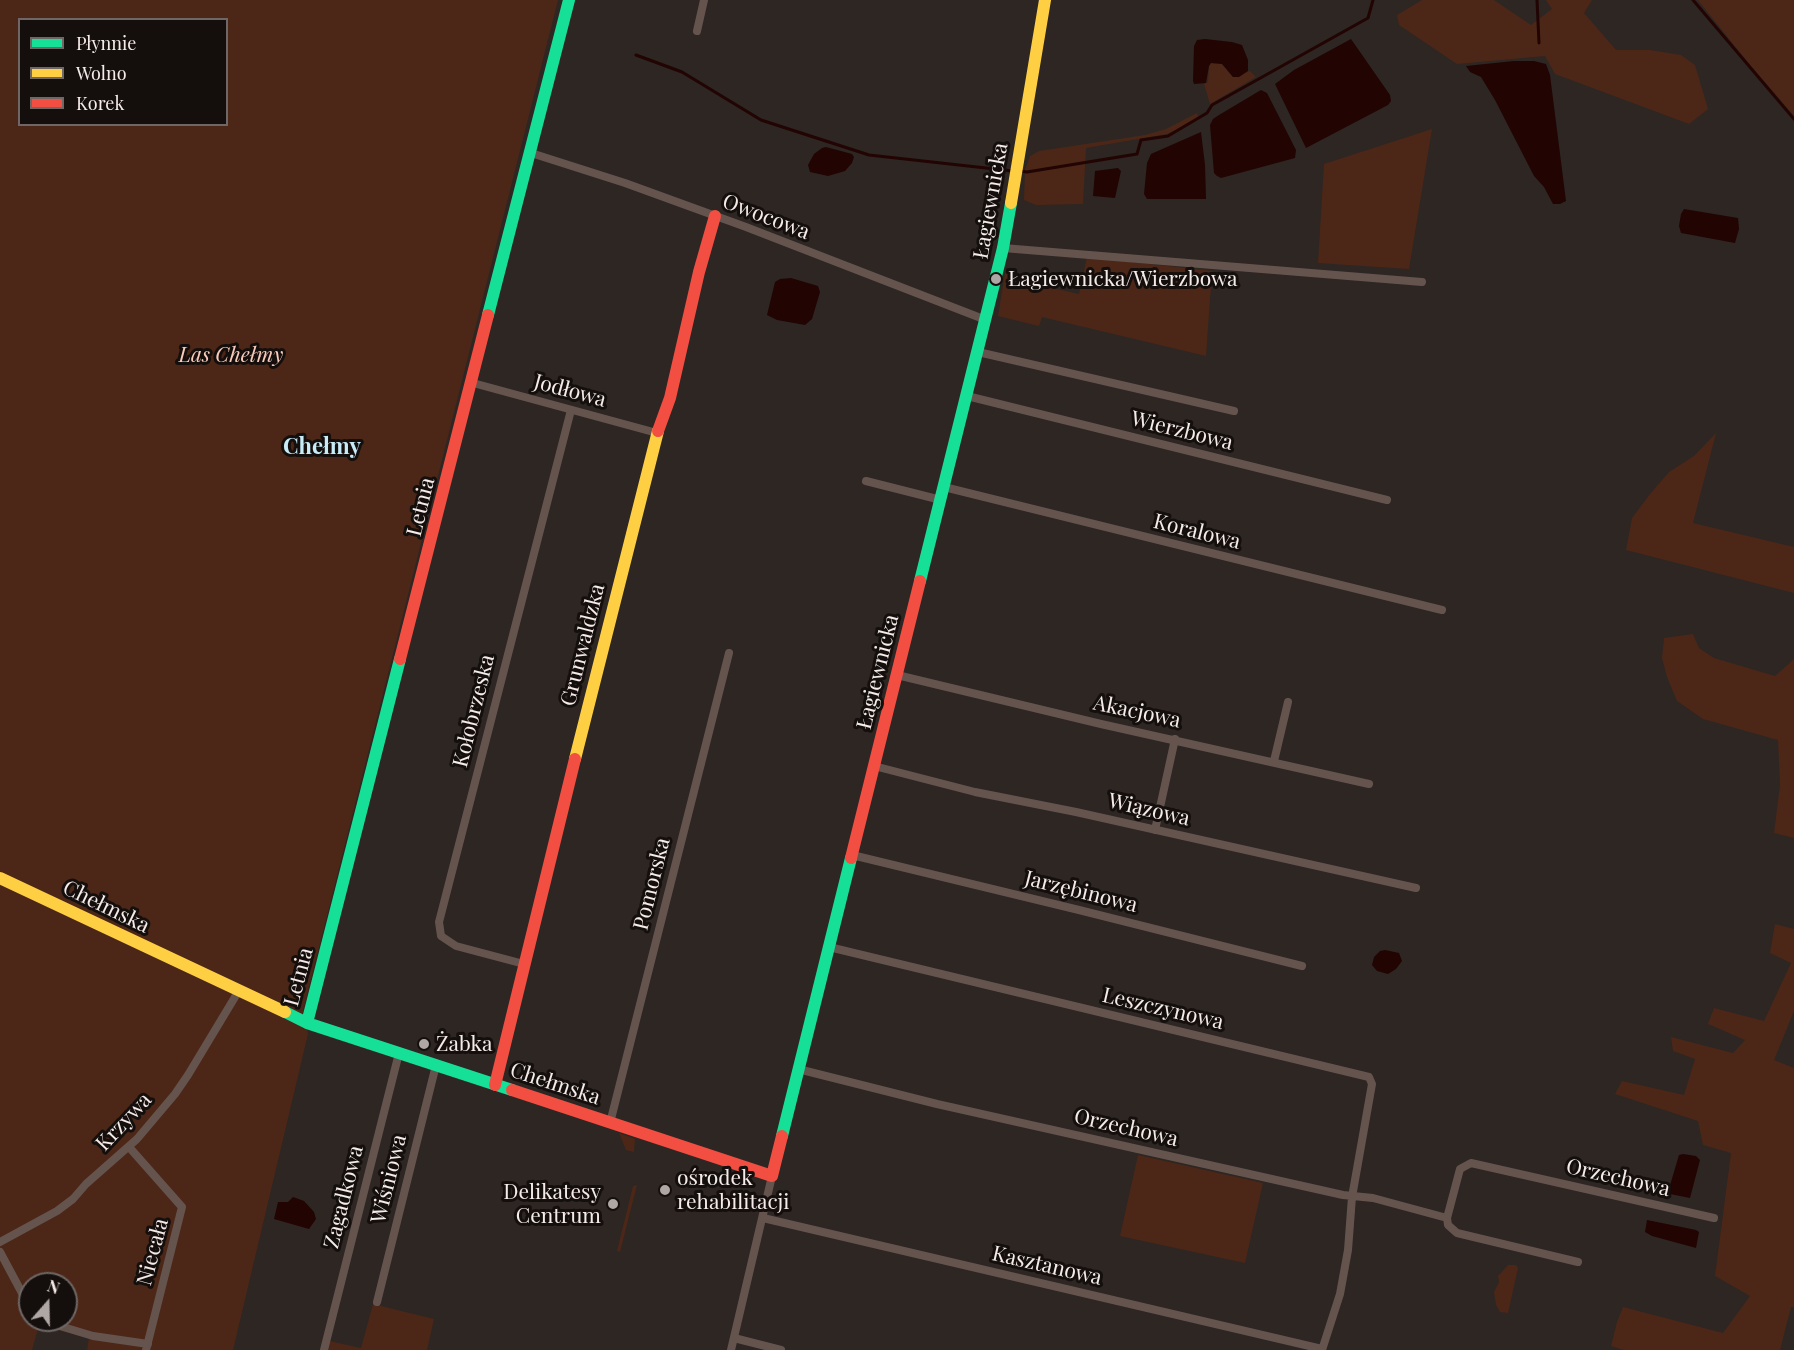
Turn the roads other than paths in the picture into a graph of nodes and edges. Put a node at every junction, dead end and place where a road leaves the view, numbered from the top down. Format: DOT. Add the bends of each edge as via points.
graph roads {
  1 [pos="570,0"];
  2 [pos="704,0"];
  3 [pos="1045,0"];
  4 [pos="697,31"];
  5 [pos="531,153"];
  6 [pos="715,216"];
  7 [pos="1003,248"];
  8 [pos="1422,282"];
  9 [pos="986,320"];
  10 [pos="978,352"];
  11 [pos="473,382"];
  12 [pos="967,396"];
  13 [pos="571,410"];
  14 [pos="1234,411"];
  15 [pos="657,433"];
  16 [pos="866,481"];
  17 [pos="944,487"];
  18 [pos="941,500"];
  19 [pos="1387,500"];
  20 [pos="1442,610"];
  21 [pos="729,653"];
  22 [pos="897,675"];
  23 [pos="1288,702"];
  24 [pos="1175,739"];
  25 [pos="1274,761"];
  26 [pos="874,766"];
  27 [pos="1369,784"];
  28 [pos="1155,830"];
  29 [pos="852,855"];
  30 [pos="0,878"];
  31 [pos="1416,888"];
  32 [pos="829,947"];
  33 [pos="524,964"];
  34 [pos="1302,966"];
  35 [pos="238,992"];
  36 [pos="307,1023"];
  37 [pos="399,1053"];
  38 [pos="436,1065"];
  39 [pos="798,1069"];
  40 [pos="495,1085"];
  41 [pos="610,1123"];
  42 [pos="129,1147"];
  43 [pos="772,1176"];
  44 [pos="1353,1197"];
  45 [pos="763,1218"];
  46 [pos="1447,1218"];
  47 [pos="1714,1218"];
  48 [pos="0,1242"];
  49 [pos="0,1252"];
  50 [pos="1578,1262"];
  51 [pos="18,1286"];
  52 [pos="377,1302"];
  53 [pos="78,1331"];
  54 [pos="734,1338"];
  55 [pos="147,1347"];
  56 [pos="324,1350"];
  57 [pos="731,1350"];
  58 [pos="780,1350"];
  59 [pos="1322,1350"];
  1 -- 5 [label="street, Letnia"];
  2 -- 4 [label="street"];
  3 -- 7 [label="street, Łagiewnicka"];
  5 -- 6 [label="street, Owocowa"];
  5 -- 11 [label="street, Letnia"];
  6 -- 9 [label="street, Owocowa"];
  6 -- 15 [label="street, Grunwaldzka" via="670,398"];
  7 -- 8 [label="street"];
  7 -- 9 [label="street, Łagiewnicka"];
  9 -- 10 [label="street, Łagiewnicka"];
  10 -- 12 [label="street, Łagiewnicka"];
  10 -- 14 [label="street"];
  11 -- 13 [label="street, Jodłowa"];
  11 -- 36 [label="street, Letnia"];
  12 -- 17 [label="street, Łagiewnicka"];
  12 -- 19 [label="street, Wierzbowa"];
  13 -- 15 [label="street, Jodłowa"];
  13 -- 33 [label="street, Kołobrzeska" via="439,922 441,936 456,946"];
  15 -- 33 [label="street, Grunwaldzka"];
  16 -- 18 [label="street"];
  17 -- 18 [label="street, Łagiewnicka"];
  17 -- 20 [label="street, Koralowa"];
  18 -- 22 [label="street, Łagiewnicka"];
  21 -- 41 [label="street, Pomorska"];
  22 -- 24 [label="street, Akacjowa"];
  22 -- 26 [label="street, Łagiewnicka"];
  23 -- 25 [label="street"];
  24 -- 25 [label="street, Akacjowa"];
  24 -- 28 [label="street"];
  25 -- 27 [label="street, Akacjowa"];
  26 -- 28 [label="street, Wiązowa"];
  26 -- 29 [label="street, Łagiewnicka"];
  28 -- 31 [label="street, Wiązowa"];
  29 -- 32 [label="street, Łagiewnicka"];
  29 -- 34 [label="street, Jarzębinowa"];
  30 -- 35 [label="street, Chełmska"];
  32 -- 39 [label="street, Łagiewnicka"];
  32 -- 44 [label="street, Leszczynowa" via="1365,1074 1372,1084"];
  33 -- 40 [label="street, Grunwaldzka"];
  35 -- 36 [label="street, Chełmska"];
  35 -- 42 [label="street, Krzywa" via="175,1094"];
  36 -- 37 [label="street, Chełmska"];
  37 -- 38 [label="street, Chełmska"];
  37 -- 56 [label="street, Zagadkowa"];
  38 -- 40 [label="street, Chełmska"];
  38 -- 52 [label="street, Wiśniowa"];
  39 -- 43 [label="street, Łagiewnicka"];
  39 -- 44 [label="street, Orzechowa"];
  40 -- 41 [label="street, Chełmska"];
  41 -- 43 [label="street, Chełmska"];
  42 -- 48 [label="street, Krzywa" via="57,1211"];
  42 -- 55 [label="street, Niecała" via="182,1207"];
  43 -- 45 [label="street, Łagiewnicka"];
  44 -- 46 [label="street, Orzechowa" via="1373,1198"];
  44 -- 59 [label="street, Leszczynowa" via="1340,1294"];
  45 -- 54 [label="street, Łagiewnicka"];
  45 -- 59 [label="street, Kasztanowa"];
  46 -- 47 [label="street, Orzechowa" via="1460,1169 1471,1163"];
  46 -- 50 [label="street, Orzechowa" via="1448,1225 1457,1233"];
  49 -- 51 [label="street"];
  53 -- 55 [label="street"];
  54 -- 57 [label="street, Łagiewnicka"];
  54 -- 58 [label="street"];
}
